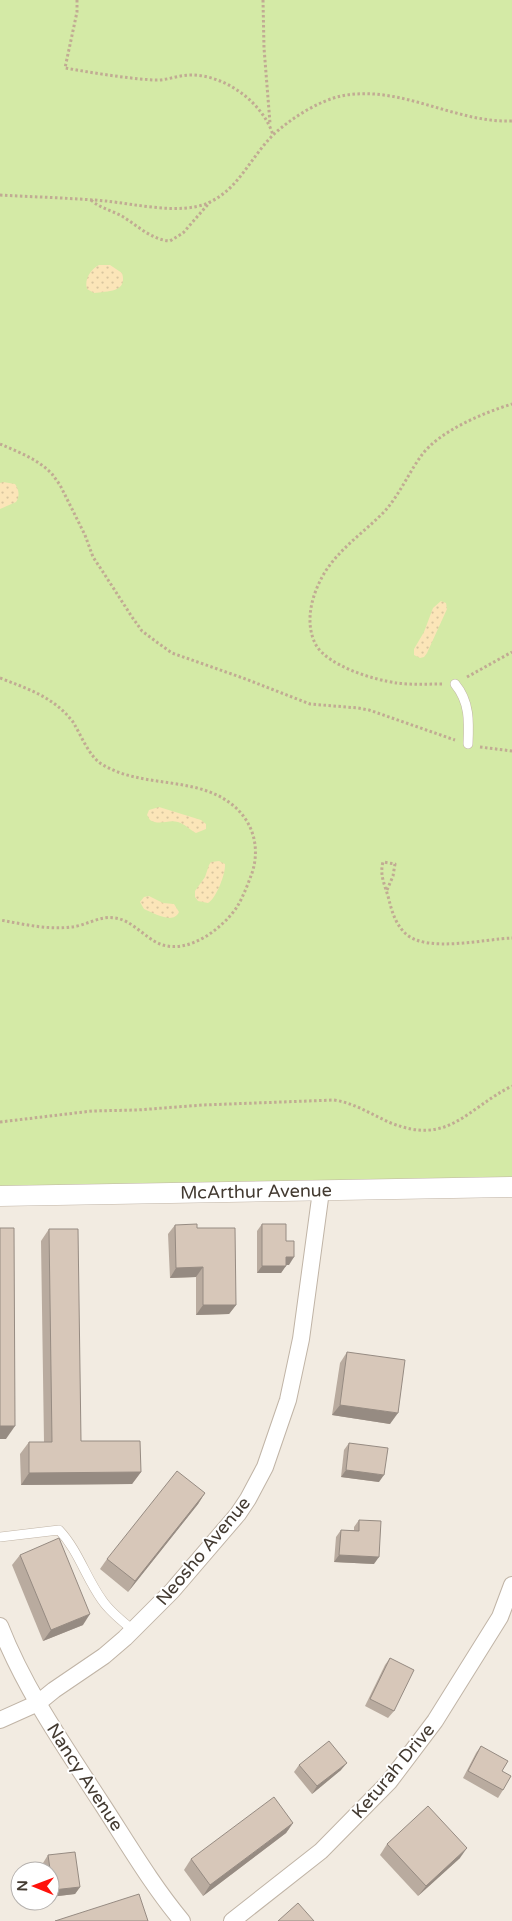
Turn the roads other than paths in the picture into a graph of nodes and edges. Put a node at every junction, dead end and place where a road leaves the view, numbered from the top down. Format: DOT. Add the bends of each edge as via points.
graph roads {
  1 [pos="454,684"];
  2 [pos="468,744"];
  3 [pos="512,1187"];
  4 [pos="321,1191"];
  5 [pos="0,1196"];
  6 [pos="0,1537"];
  7 [pos="512,1586"];
  8 [pos="508,1608"];
  9 [pos="0,1626"];
  10 [pos="133,1630"];
  11 [pos="38,1703"];
  12 [pos="0,1720"];
  13 [pos="182,1921"];
  14 [pos="232,1921"];
  1 -- 2 [label="lane" via="463,695 468,710"];
  3 -- 4 [label="street, McArthur Avenue"];
  4 -- 5 [label="street, McArthur Avenue"];
  4 -- 10 [label="street, Neosho Avenue" via="296,1370 265,1467 238,1514 172,1591"];
  6 -- 10 [label="lane" via="59,1530 70,1541 102,1601"];
  7 -- 8 [label="street, Keturah Drive"];
  8 -- 14 [label="street, Keturah Drive" via="435,1721 389,1782 321,1851"];
  9 -- 11 [label="street, Nancy Avenue"];
  10 -- 11 [label="street, Neosho Avenue" via="104,1656"];
  11 -- 12 [label="street, Neosho Avenue"];
  11 -- 13 [label="street, Nancy Avenue" via="131,1849"];
}
